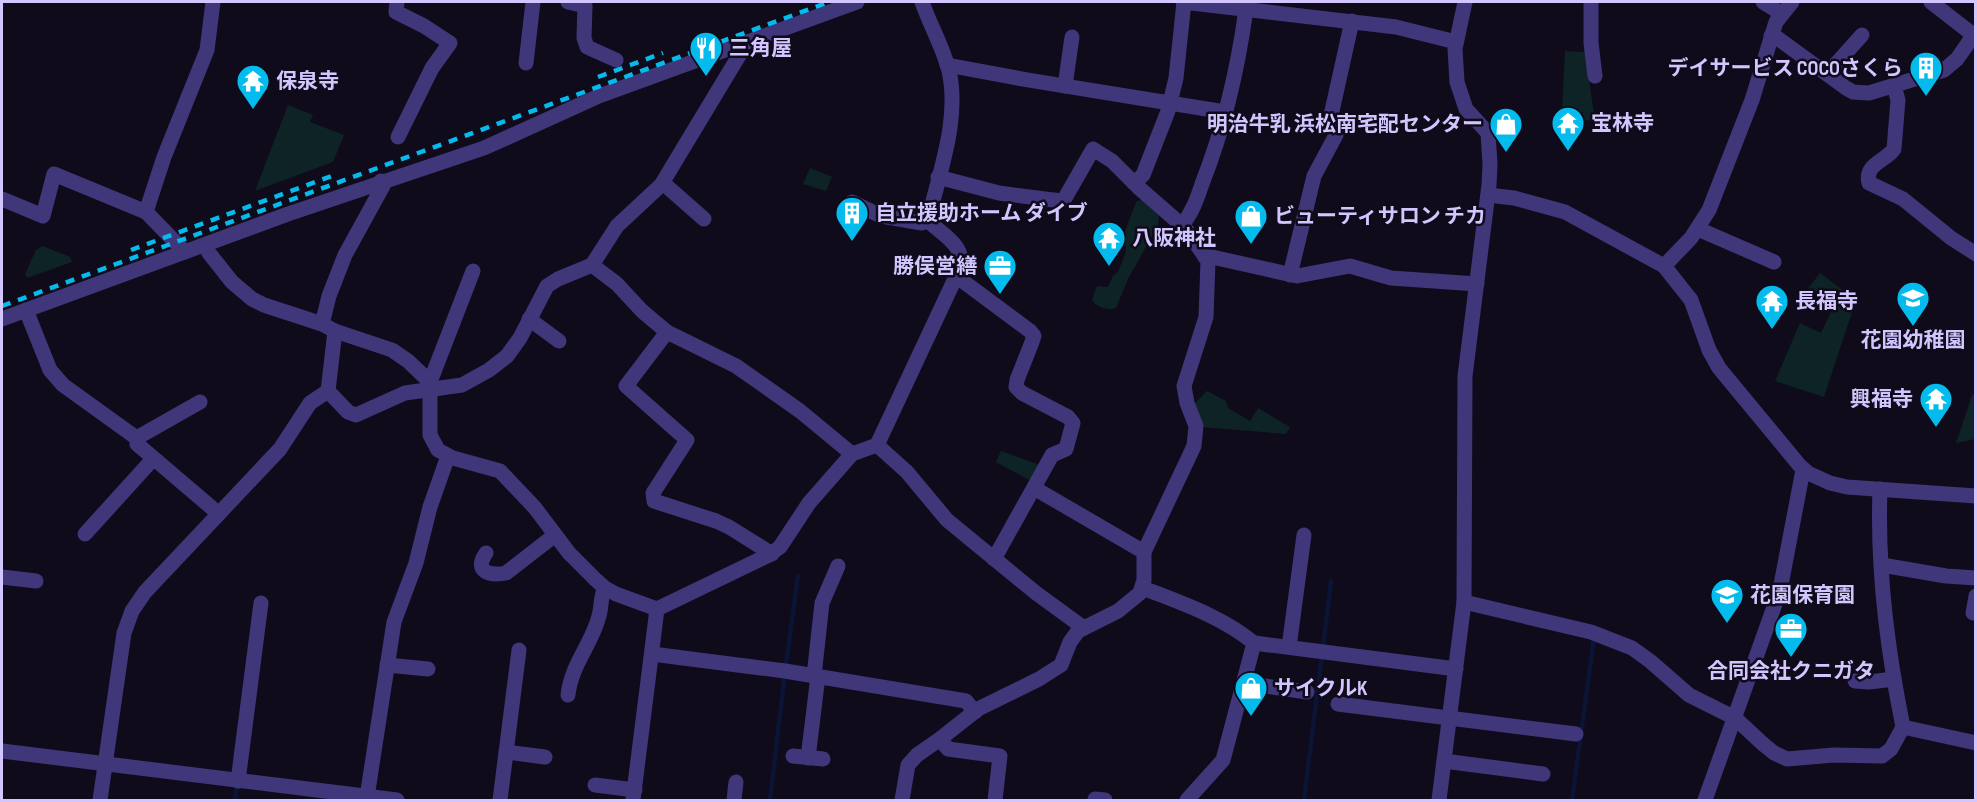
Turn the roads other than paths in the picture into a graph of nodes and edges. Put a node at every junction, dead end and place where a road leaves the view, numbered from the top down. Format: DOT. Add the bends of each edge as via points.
graph roads {
  1 [pos="213,2"];
  2 [pos="397,2"];
  3 [pos="533,2"];
  4 [pos="568,2"];
  5 [pos="857,2"];
  6 [pos="922,2"];
  7 [pos="1184,2"];
  8 [pos="1465,2"];
  9 [pos="1591,2"];
  10 [pos="1762,2"];
  11 [pos="1792,2"];
  12 [pos="1931,2"];
  13 [pos="1266,6"];
  14 [pos="1246,9"];
  15 [pos="1781,13"];
  16 [pos="1352,21"];
  17 [pos="1862,35"];
  18 [pos="1771,36"];
  19 [pos="1974,36"];
  20 [pos="1072,37"];
  21 [pos="1456,42"];
  22 [pos="737,46"];
  23 [pos="616,60"];
  24 [pos="526,63"];
  25 [pos="947,65"];
  26 [pos="1827,74"];
  27 [pos="1595,76"];
  28 [pos="1065,86"];
  29 [pos="1894,86"];
  30 [pos="1170,102"];
  31 [pos="1225,112"];
  32 [pos="398,137"];
  33 [pos="938,177"];
  34 [pos="381,181"];
  35 [pos="663,183"];
  36 [pos="1134,183"];
  37 [pos="1488,195"];
  38 [pos="2,200"];
  39 [pos="852,202"];
  40 [pos="147,212"];
  41 [pos="704,219"];
  42 [pos="928,221"];
  43 [pos="1182,225"];
  44 [pos="1698,229"];
  45 [pos="205,244"];
  46 [pos="185,252"];
  47 [pos="1976,254"];
  48 [pos="1205,257"];
  49 [pos="1774,262"];
  50 [pos="592,265"];
  51 [pos="1664,266"];
  52 [pos="473,271"];
  53 [pos="1290,275"];
  54 [pos="956,278"];
  55 [pos="1477,284"];
  56 [pos="26,310"];
  57 [pos="529,318"];
  58 [pos="2,319"];
  59 [pos="329,328"];
  60 [pos="667,332"];
  61 [pos="559,341"];
  62 [pos="431,385"];
  63 [pos="328,391"];
  64 [pos="200,402"];
  65 [pos="138,439"];
  66 [pos="877,445"];
  67 [pos="852,454"];
  68 [pos="448,456"];
  69 [pos="153,459"];
  70 [pos="1805,471"];
  71 [pos="1034,488"];
  72 [pos="1880,489"];
  73 [pos="1976,496"];
  74 [pos="219,514"];
  75 [pos="86,534"];
  76 [pos="555,535"];
  77 [pos="1304,535"];
  78 [pos="1144,552"];
  79 [pos="486,553"];
  80 [pos="772,554"];
  81 [pos="994,559"];
  82 [pos="1882,565"];
  83 [pos="838,566"];
  84 [pos="2,577"];
  85 [pos="1976,578"];
  86 [pos="36,582"];
  87 [pos="605,588"];
  88 [pos="1143,588"];
  89 [pos="1976,596"];
  90 [pos="1464,602"];
  91 [pos="261,603"];
  92 [pos="657,609"];
  93 [pos="1972,613"];
  94 [pos="1084,628"];
  95 [pos="1254,643"];
  96 [pos="1289,647"];
  97 [pos="519,650"];
  98 [pos="652,654"];
  99 [pos="387,664"];
  100 [pos="428,669"];
  101 [pos="1456,669"];
  102 [pos="816,676"];
  103 [pos="1894,679"];
  104 [pos="1855,681"];
  105 [pos="1244,683"];
  106 [pos="1307,692"];
  107 [pos="568,695"];
  108 [pos="1338,704"];
  109 [pos="975,712"];
  110 [pos="1450,718"];
  111 [pos="1735,718"];
  112 [pos="1903,727"];
  113 [pos="1576,734"];
  114 [pos="940,739"];
  115 [pos="1976,743"];
  116 [pos="2,751"];
  117 [pos="506,752"];
  118 [pos="545,757"];
  119 [pos="808,758"];
  120 [pos="1444,761"];
  121 [pos="105,764"];
  122 [pos="1543,774"];
  123 [pos="238,781"];
  124 [pos="736,782"];
  125 [pos="595,785"];
  126 [pos="634,795"];
  127 [pos="367,797"];
  128 [pos="1188,800"];
  129 [pos="100,801"];
  130 [pos="398,801"];
  131 [pos="500,801"];
  132 [pos="734,801"];
  133 [pos="902,801"];
  134 [pos="995,801"];
  135 [pos="1439,801"];
  136 [pos="1706,801"];
  1 -- 40 [label="street" via="207,50"];
  2 -- 32 [label="street" via="396,12 450,43 432,68"];
  3 -- 24 [label="street"];
  4 -- 23 [label="street" via="585,6 586,47"];
  5 -- 22 [label="street"];
  6 -- 25 [label="street"];
  7 -- 14 [label="street"];
  7 -- 30 [label="street" via="1178,69"];
  8 -- 21 [label="street"];
  9 -- 27 [label="street"];
  10 -- 15 [label="street"];
  11 -- 15 [label="street"];
  12 -- 19 [label="street"];
  13 -- 14 [label="street"];
  13 -- 16 [label="street"];
  14 -- 31 [label="street"];
  15 -- 18 [label="street"];
  16 -- 21 [label="street"];
  16 -- 53 [label="street" via="1330,120 1336,135 1314,176"];
  17 -- 26 [label="street"];
  18 -- 26 [label="street"];
  18 -- 44 [label="street" via="1746,117"];
  19 -- 29 [label="street" via="1944,70"];
  20 -- 28 [label="street"];
  21 -- 37 [label="street" via="1455,65 1463,102 1488,133"];
  22 -- 34 [label="street" via="579,104 500,142"];
  22 -- 35 [label="street" via="740,54"];
  25 -- 28 [label="street"];
  25 -- 33 [label="street" via="951,116"];
  26 -- 29 [label="street" via="1861,94"];
  28 -- 30 [label="street"];
  29 -- 47 [label="street" via="1898,100 1894,149 1872,167 1869,183 1903,199"];
  30 -- 31 [label="street"];
  30 -- 36 [label="street" via="1143,175"];
  31 -- 43 [label="street" via="1210,165 1190,215"];
  33 -- 36 [label="street" via="999,193 1061,201 1093,149"];
  33 -- 42 [label="street"];
  34 -- 45 [label="street"];
  34 -- 59 [label="street" via="383,186 340,265"];
  35 -- 41 [label="street"];
  35 -- 50 [label="street" via="617,226"];
  36 -- 43 [label="street"];
  37 -- 51 [label="street" via="1565,212"];
  37 -- 55 [label="street"];
  38 -- 40 [label="street" via="43,216 54,174"];
  39 -- 42 [label="street" via="881,216"];
  40 -- 46 [label="street"];
  42 -- 54 [label="street" via="961,253"];
  43 -- 48 [label="street"];
  44 -- 49 [label="street"];
  44 -- 51 [label="street"];
  45 -- 46 [label="street"];
  45 -- 59 [label="street" via="232,282 252,299"];
  46 -- 56 [label="street"];
  48 -- 53 [label="street"];
  48 -- 78 [label="street" via="1206,317 1184,386 1196,426 1194,446"];
  50 -- 57 [label="street" via="547,286"];
  50 -- 60 [label="street"];
  51 -- 70 [label="street" via="1691,300 1719,368"];
  52 -- 62 [label="street"];
  53 -- 55 [label="street" via="1350,266 1391,278"];
  54 -- 66 [label="street"];
  54 -- 71 [label="street" via="1030,331 1034,336 1016,387 1073,423 1066,449 1052,455"];
  55 -- 90 [label="street" via="1465,376"];
  56 -- 58 [label="street"];
  56 -- 65 [label="street" via="46,361 63,385"];
  57 -- 61 [label="street"];
  57 -- 62 [label="street" via="514,348 499,364 462,385"];
  59 -- 62 [label="street" via="392,350"];
  59 -- 63 [label="street"];
  60 -- 67 [label="street" via="744,372"];
  60 -- 80 [label="street" via="626,386 687,440 653,493 654,501 716,521"];
  62 -- 63 [label="street" via="395,396 356,415"];
  62 -- 68 [label="street" via="430,435 438,450"];
  63 -- 74 [label="street" via="310,403 280,449"];
  64 -- 65 [label="street"];
  65 -- 69 [label="street" via="140,447"];
  66 -- 67 [label="street"];
  66 -- 81 [label="street" via="908,472 947,520"];
  67 -- 80 [label="street"];
  68 -- 76 [label="street" via="500,471"];
  68 -- 99 [label="street" via="394,622"];
  69 -- 74 [label="street"];
  69 -- 75 [label="street"];
  70 -- 72 [label="street" via="1838,486"];
  70 -- 111 [label="street" via="1780,590"];
  71 -- 78 [label="street"];
  71 -- 81 [label="street"];
  72 -- 73 [label="street"];
  72 -- 82 [label="street"];
  74 -- 121 [label="street" via="145,592 127,621"];
  76 -- 79 [label="street" via="506,573 488,574 482,568"];
  76 -- 87 [label="street"];
  77 -- 96 [label="street"];
  78 -- 88 [label="street"];
  80 -- 92 [label="street"];
  81 -- 94 [label="street"];
  82 -- 85 [label="street"];
  82 -- 103 [label="street"];
  83 -- 102 [label="street" via="822,603"];
  84 -- 86 [label="street"];
  87 -- 92 [label="street"];
  87 -- 107 [label="street" via="599,617 574,669"];
  88 -- 94 [label="street" via="1125,606"];
  88 -- 95 [label="street" via="1208,614 1236,628"];
  89 -- 93 [label="street"];
  90 -- 101 [label="street"];
  90 -- 111 [label="street" via="1591,632 1622,644 1642,654 1689,695"];
  91 -- 123 [label="street"];
  92 -- 98 [label="street"];
  94 -- 109 [label="street" via="1073,636 1061,665"];
  95 -- 96 [label="street"];
  95 -- 105 [label="street"];
  96 -- 101 [label="street"];
  97 -- 117 [label="street"];
  98 -- 102 [label="street"];
  98 -- 126 [label="street"];
  99 -- 100 [label="street"];
  99 -- 127 [label="street"];
  101 -- 110 [label="street"];
  102 -- 109 [label="street" via="966,701"];
  102 -- 119 [label="street"];
  103 -- 104 [label="street"];
  103 -- 112 [label="street"];
  105 -- 106 [label="street"];
  105 -- 128 [label="street" via="1223,760"];
  108 -- 110 [label="street"];
  109 -- 114 [label="street"];
  110 -- 113 [label="street"];
  110 -- 120 [label="street"];
  111 -- 112 [label="street" via="1774,753 1787,759 1834,754 1882,756 1891,749"];
  111 -- 136 [label="street"];
  112 -- 115 [label="street"];
  114 -- 133 [label="street" via="911,759"];
  114 -- 134 [label="street" via="948,749 1000,756"];
  116 -- 121 [label="street"];
  117 -- 118 [label="street"];
  117 -- 131 [label="street"];
  120 -- 122 [label="street"];
  120 -- 135 [label="street"];
  121 -- 123 [label="street"];
  121 -- 129 [label="street"];
  123 -- 127 [label="street"];
  124 -- 132 [label="street"];
  125 -- 126 [label="street"];
  127 -- 130 [label="street"];
}
